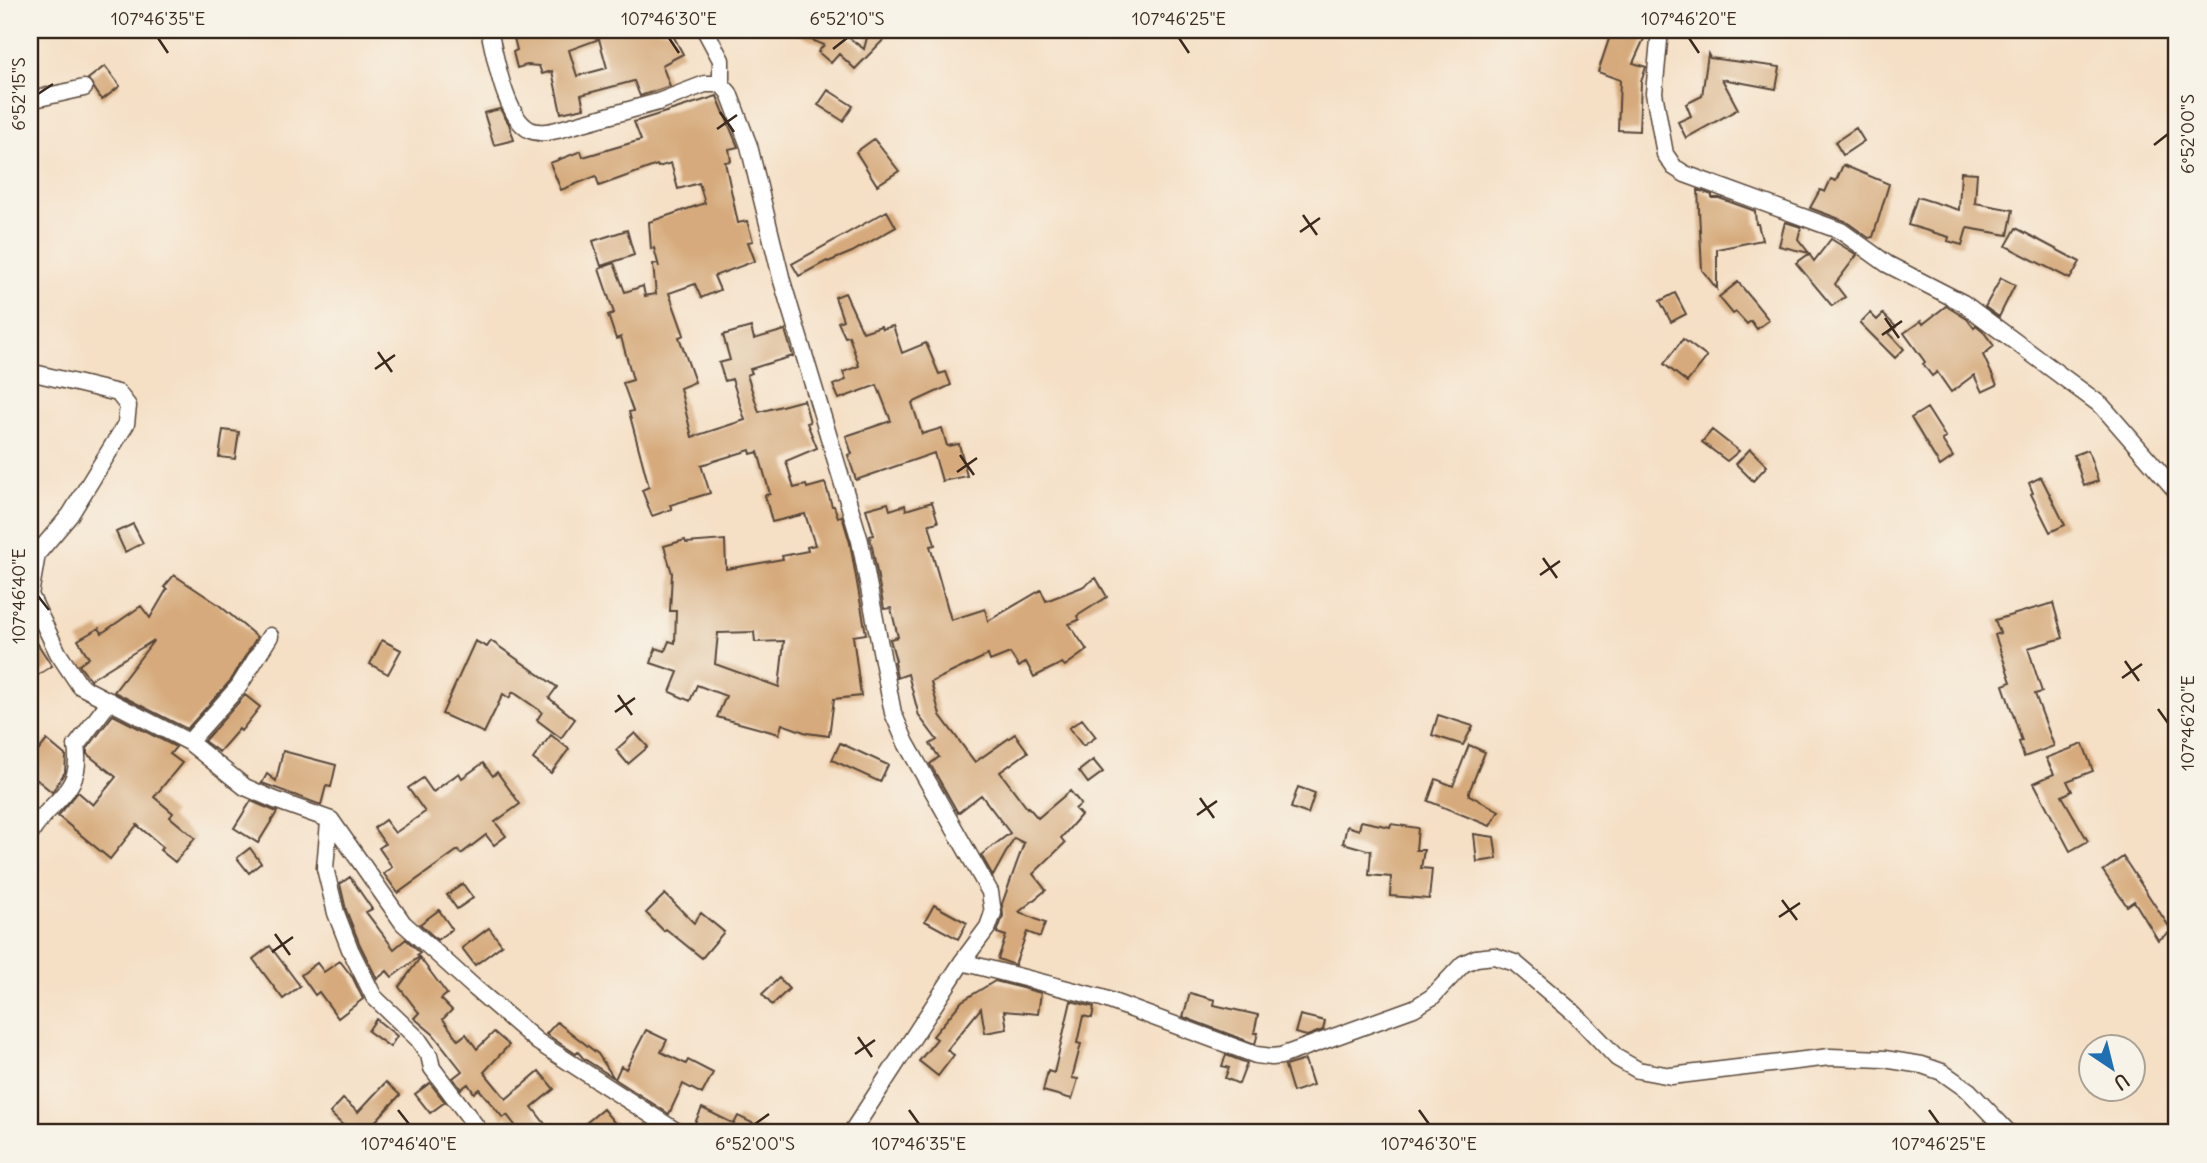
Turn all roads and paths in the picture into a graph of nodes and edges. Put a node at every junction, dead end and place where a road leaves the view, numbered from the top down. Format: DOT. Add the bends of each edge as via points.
graph roads {
  1 [pos="489,30"];
  2 [pos="705,30"];
  3 [pos="1660,30"];
  4 [pos="722,84"];
  5 [pos="84,88"];
  6 [pos="30,100"];
  7 [pos="30,372"];
  8 [pos="2177,492"];
  9 [pos="30,595"];
  10 [pos="270,636"];
  11 [pos="110,701"];
  12 [pos="189,742"];
  13 [pos="331,820"];
  14 [pos="30,835"];
  15 [pos="962,962"];
  16 [pos="481,1133"];
  17 [pos="679,1133"];
  18 [pos="851,1133"];
  19 [pos="2009,1133"];
  1 -- 4 [label="street" via="515,117 531,131 557,130 705,84"];
  2 -- 4 [label="street" via="721,60"];
  3 -- 8 [label="street" via="1654,93 1665,154 1674,167 1841,231 1887,264 1963,303 2102,406"];
  4 -- 15 [label="street" via="749,146 782,281 860,541 894,713 906,743 990,892 993,913 988,927"];
  5 -- 6 [label="street"];
  7 -- 9 [label="street" via="118,393 128,406 126,424 70,515 37,554"];
  9 -- 11 [label="street" via="79,686"];
  10 -- 12 [label="street" via="239,686"];
  11 -- 12 [label="street"];
  11 -- 14 [label="street" via="76,746 77,773 66,792"];
  12 -- 13 [label="street" via="245,787"];
  13 -- 16 [label="street" via="325,869 350,949 374,997 418,1039 432,1068"];
  13 -- 17 [label="street" via="403,923 475,988 538,1042"];
  15 -- 18 [label="street"];
  15 -- 19 [label="street" via="1102,998 1272,1057 1414,1008 1432,998 1463,964 1494,956 1515,963 1575,1014 1617,1058 1637,1070 1671,1076 1830,1058 1884,1059 1942,1072 1969,1091"];
}
